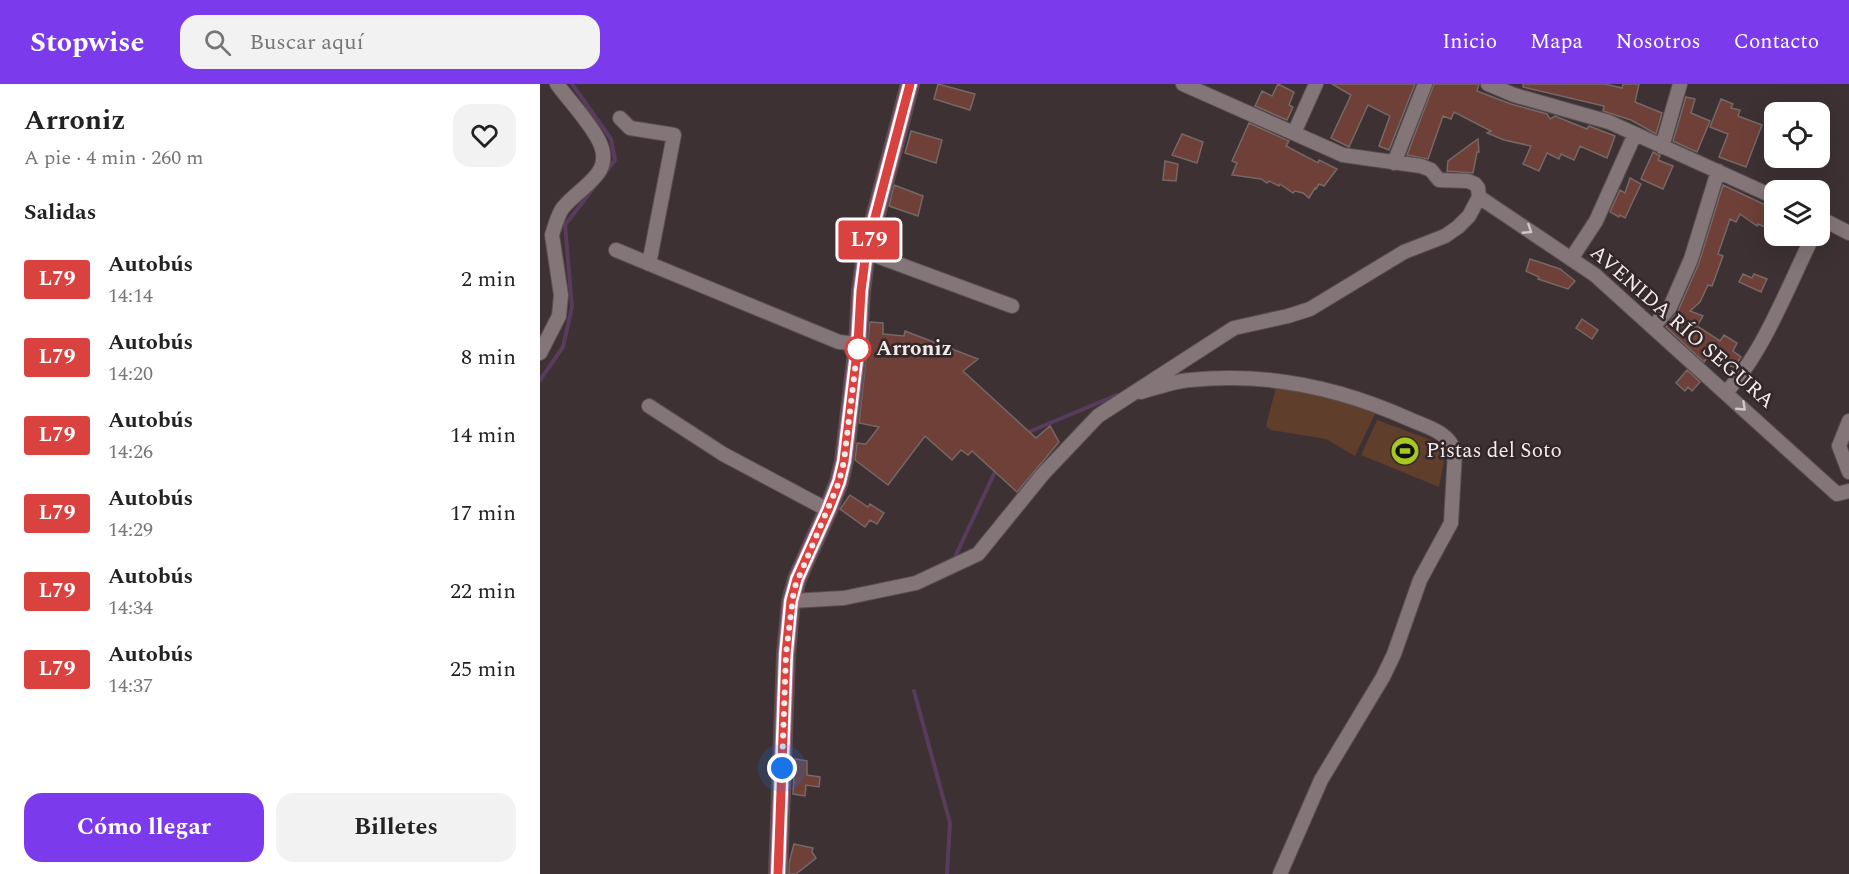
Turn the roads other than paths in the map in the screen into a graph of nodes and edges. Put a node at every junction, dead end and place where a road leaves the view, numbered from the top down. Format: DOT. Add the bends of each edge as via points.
graph roads {
  1 [pos="557,84"];
  2 [pos="910,84"];
  3 [pos="1316,84"];
  4 [pos="1425,84"];
  5 [pos="1488,84"];
  6 [pos="1680,84"];
  7 [pos="1190,85"];
  8 [pos="1515,89"];
  9 [pos="620,118"];
  10 [pos="1294,133"];
  11 [pos="1635,134"];
  12 [pos="1662,147"];
  13 [pos="1394,163"];
  14 [pos="1718,171"];
  15 [pos="1764,192"];
  16 [pos="1479,198"];
  17 [pos="1830,224"];
  18 [pos="1849,233"];
  19 [pos="1808,246"];
  20 [pos="616,250"];
  21 [pos="866,252"];
  22 [pos="1571,259"];
  23 [pos="649,264"];
  24 [pos="1012,306"];
  25 [pos="1653,327"];
  26 [pos="858,344"];
  27 [pos="540,353"];
  28 [pos="1726,392"];
  29 [pos="1130,395"];
  30 [pos="649,406"];
  31 [pos="1849,421"];
  32 [pos="1849,472"];
  33 [pos="1849,491"];
  34 [pos="828,510"];
  35 [pos="791,601"];
  36 [pos="778,874"];
  37 [pos="1280,874"];
  1 -- 27 [label="street" via="599,142 604,162 591,181 562,208 555,225 552,235 561,295 558,316"];
  2 -- 21 [label="main road"];
  3 -- 10 [label="street"];
  4 -- 13 [label="street"];
  5 -- 8 [label="street"];
  6 -- 12 [label="street"];
  7 -- 10 [label="street"];
  8 -- 11 [label="street"];
  9 -- 23 [label="street" via="630,128 674,135"];
  10 -- 13 [label="street" via="1343,155"];
  11 -- 12 [label="street"];
  11 -- 22 [label="street" via="1596,221"];
  12 -- 14 [label="street"];
  13 -- 16 [label="street, AVENIDA RÍO SEGURA" via="1426,168 1439,180 1475,184"];
  14 -- 15 [label="street"];
  14 -- 25 [label="street" via="1691,259 1670,307"];
  16 -- 22 [label="street, AVENIDA RÍO SEGURA, one-way"];
  16 -- 29 [label="street" via="1469,216 1445,236 1404,252 1310,309 1234,328"];
  17 -- 18 [label="street"];
  19 -- 28 [label="street" via="1761,344"];
  20 -- 23 [label="street"];
  21 -- 24 [label="street"];
  21 -- 26 [label="main road"];
  22 -- 25 [label="street, AVENIDA RÍO SEGURA" via="1595,275"];
  23 -- 26 [label="street" via="839,342"];
  25 -- 28 [label="street, AVENIDA RÍO SEGURA"];
  26 -- 34 [label="main road" via="844,461"];
  28 -- 33 [label="street, AVENIDA RÍO SEGURA, one-way" via="1837,494"];
  29 -- 35 [label="street" via="1098,416 1043,474 978,554 916,583 844,598"];
  29 -- 37 [label="street" via="1188,380 1286,381 1374,403 1452,442 1455,452 1451,523 1420,580 1383,677 1321,780"];
  30 -- 34 [label="street" via="723,454"];
  31 -- 32 [label="street" via="1839,446"];
  34 -- 35 [label="main road"];
  35 -- 36 [label="main road"];
}
